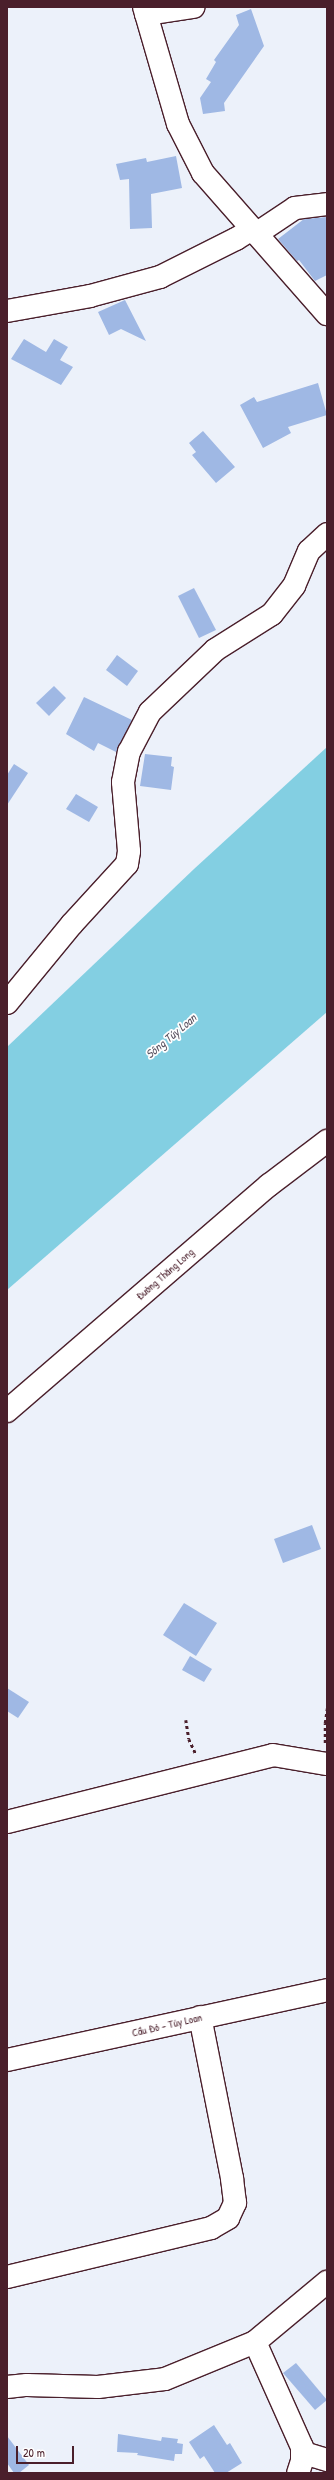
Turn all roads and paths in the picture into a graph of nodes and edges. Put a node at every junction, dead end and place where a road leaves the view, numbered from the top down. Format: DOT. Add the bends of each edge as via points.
graph roads {
  1 [pos="193,7"];
  2 [pos="145,10"];
  3 [pos="327,204"];
  4 [pos="254,231"];
  5 [pos="7,311"];
  6 [pos="327,314"];
  7 [pos="327,534"];
  8 [pos="7,1003"];
  9 [pos="327,1141"];
  10 [pos="7,1412"];
  11 [pos="327,1708"];
  12 [pos="186,1720"];
  13 [pos="325,1723"];
  14 [pos="327,1764"];
  15 [pos="205,1772"];
  16 [pos="7,1822"];
  17 [pos="327,1990"];
  18 [pos="200,2017"];
  19 [pos="7,2060"];
  20 [pos="7,2277"];
  21 [pos="327,2282"];
  22 [pos="255,2342"];
  23 [pos="7,2387"];
  24 [pos="327,2460"];
  25 [pos="301,2463"];
  1 -- 2 [label="street"];
  2 -- 4 [label="street" via="178,124 203,173"];
  3 -- 4 [label="street" via="295,208"];
  4 -- 5 [label="street" via="160,277 90,296"];
  4 -- 6 [label="street"];
  7 -- 8 [label="street" via="308,552 294,586 272,614 215,650 150,712 135,737 125,766 122,797 129,851 127,864 72,924"];
  9 -- 10 [label="street, Đường Thăng Long" via="269,1185"];
  11 -- 13 [label="path"];
  12 -- 15 [label="path" via="189,1739"];
  14 -- 15 [label="street" via="273,1755"];
  15 -- 16 [label="street"];
  17 -- 18 [label="street, Cầu Đỏ - Túy Loan"];
  18 -- 19 [label="street, Cầu Đỏ - Túy Loan"];
  18 -- 20 [label="street" via="232,2178 235,2203 228,2218 211,2228"];
  21 -- 22 [label="street"];
  22 -- 23 [label="street" via="165,2379 98,2387"];
  22 -- 25 [label="street"];
  24 -- 25 [label="street"];
}
